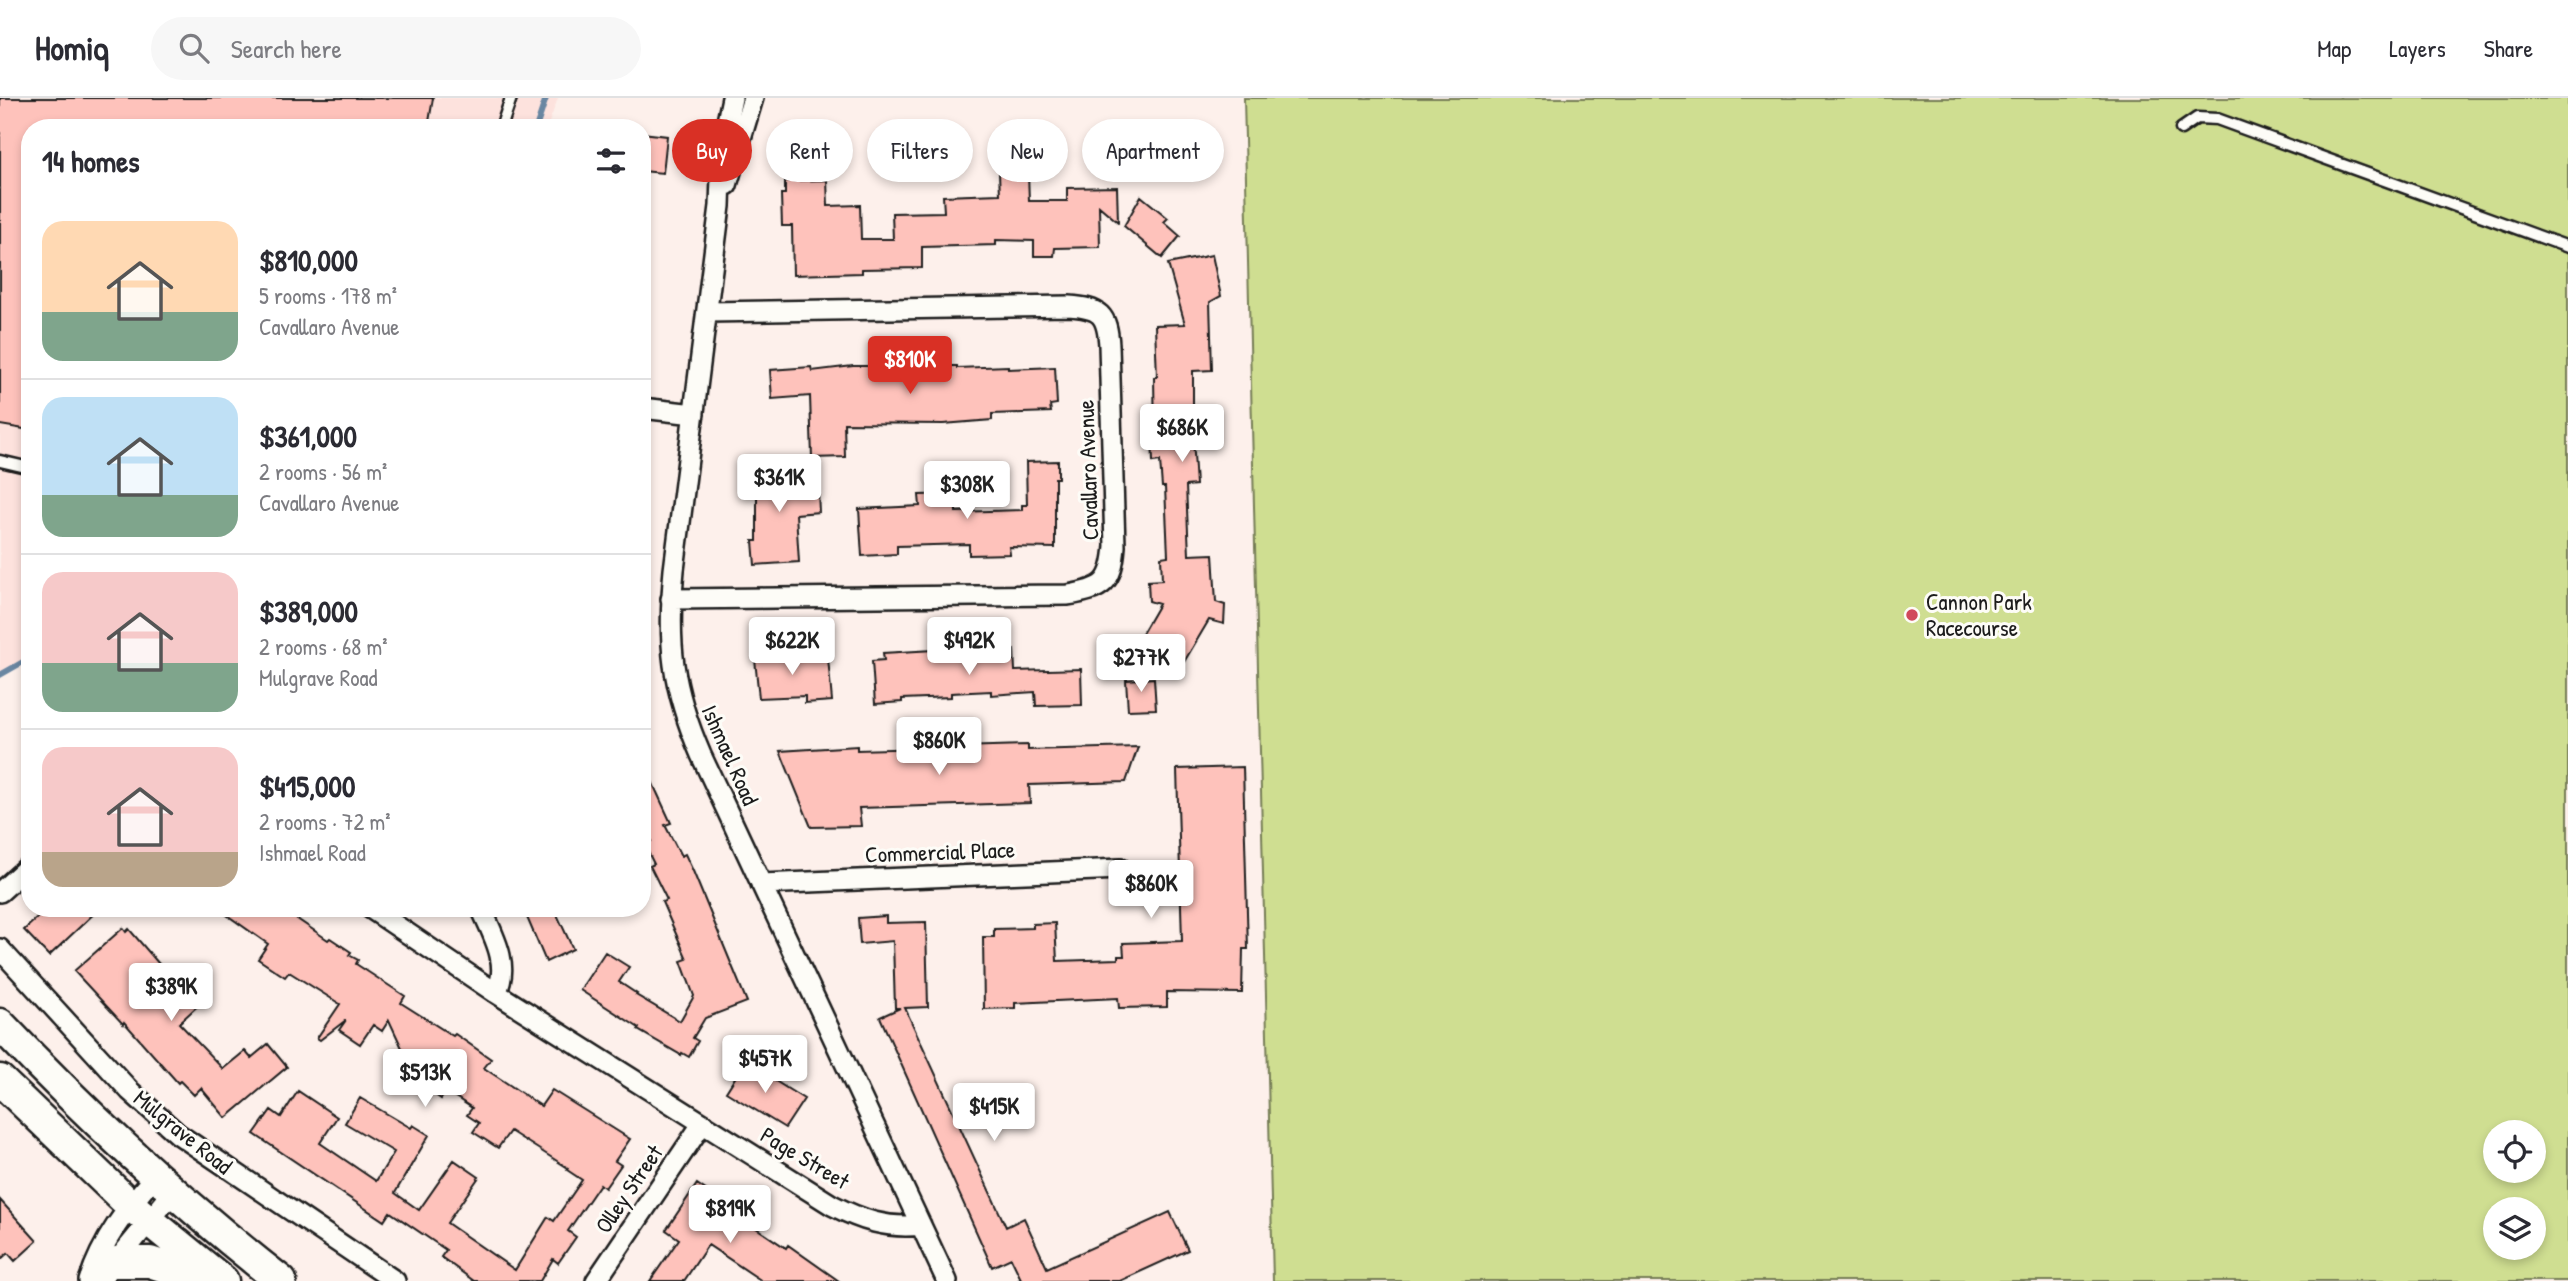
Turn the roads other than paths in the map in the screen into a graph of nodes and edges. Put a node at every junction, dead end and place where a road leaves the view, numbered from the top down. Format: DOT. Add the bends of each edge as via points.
graph roads {
  1 [pos="511,98"];
  2 [pos="732,98"];
  3 [pos="753,98"];
  4 [pos="504,119"];
  5 [pos="2181,129"];
  6 [pos="720,206"];
  7 [pos="2568,247"];
  8 [pos="707,312"];
  9 [pos="651,409"];
  10 [pos="694,414"];
  11 [pos="0,461"];
  12 [pos="21,466"];
  13 [pos="671,599"];
  14 [pos="1121,869"];
  15 [pos="21,873"];
  16 [pos="761,884"];
  17 [pos="0,892"];
  18 [pos="383,917"];
  19 [pos="485,917"];
  20 [pos="0,949"];
  21 [pos="496,993"];
  22 [pos="0,1024"];
  23 [pos="0,1080"];
  24 [pos="702,1124"];
  25 [pos="164,1184"];
  26 [pos="139,1213"];
  27 [pos="921,1225"];
  28 [pos="106,1272"];
  29 [pos="220,1279"];
  30 [pos="89,1281"];
  31 [pos="281,1281"];
  32 [pos="395,1281"];
  33 [pos="596,1281"];
  34 [pos="947,1281"];
  1 -- 4 [label="lane"];
  2 -- 6 [label="street, Ishmael Road" via="722,145"];
  3 -- 6 [label="street, Ishmael Road"];
  5 -- 7 [label="lane" via="2197,118 2217,119"];
  6 -- 8 [label="street, Ishmael Road"];
  8 -- 10 [label="street, Ishmael Road"];
  8 -- 13 [label="street, Cavallaro Avenue" via="1069,306 1089,307 1102,315 1109,345 1114,565 1108,580 1092,591 1068,596"];
  9 -- 10 [label="street"];
  10 -- 13 [label="street, Ishmael Road"];
  11 -- 12 [label="lane"];
  13 -- 16 [label="street, Ishmael Road" via="672,660 683,710"];
  14 -- 16 [label="street, Commercial Place"];
  15 -- 17 [label="street"];
  16 -- 27 [label="street, Ishmael Road"];
  18 -- 21 [label="street, Page Street"];
  19 -- 21 [label="street" via="502,963 503,981"];
  20 -- 32 [label="street, Mulgrave Road" via="130,1091 178,1134"];
  21 -- 24 [label="street, Page Street"];
  22 -- 25 [label="main road"];
  23 -- 26 [label="main road"];
  24 -- 27 [label="street, Page Street" via="849,1214 886,1226"];
  24 -- 33 [label="street, Olley Street"];
  25 -- 26 [label="street"];
  25 -- 31 [label="main road"];
  26 -- 28 [label="street"];
  26 -- 29 [label="main road"];
  26 -- 30 [label="street" via="115,1225"];
  27 -- 34 [label="street, Ishmael Road"];
  28 -- 29 [label="main road" via="150,1262"];
}
